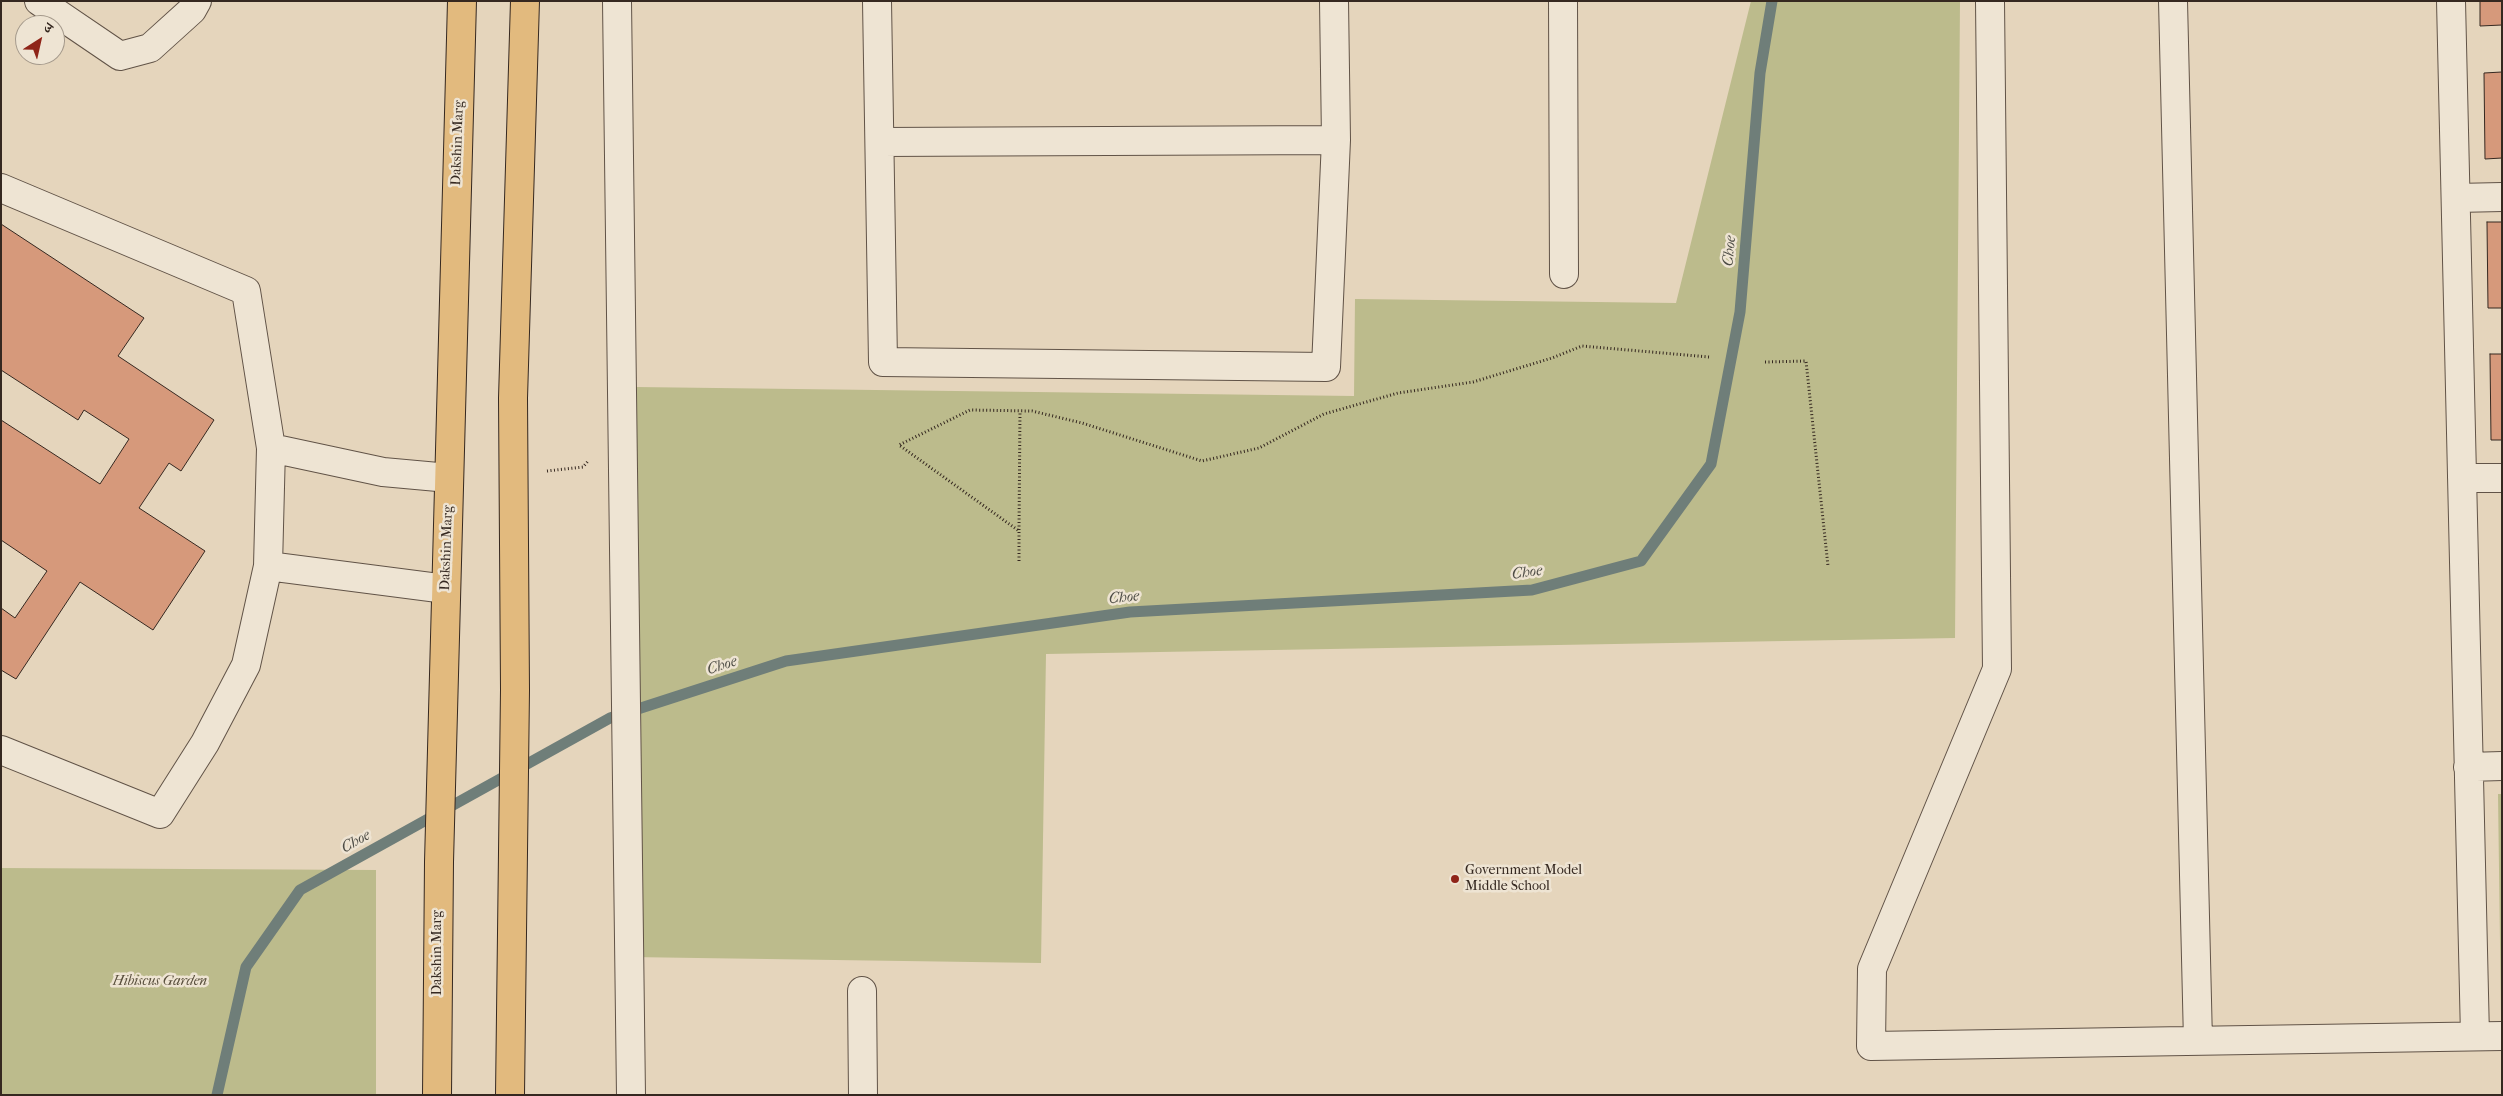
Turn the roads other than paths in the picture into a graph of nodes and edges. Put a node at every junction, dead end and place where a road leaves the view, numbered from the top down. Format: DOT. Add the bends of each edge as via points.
graph roads {
  1 [pos="39,1"];
  2 [pos="197,1"];
  3 [pos="462,1"];
  4 [pos="525,1"];
  5 [pos="618,1"];
  6 [pos="877,1"];
  7 [pos="1334,1"];
  8 [pos="1563,1"];
  9 [pos="1990,1"];
  10 [pos="2173,1"];
  11 [pos="2451,1"];
  12 [pos="1336,140"];
  13 [pos="880,142"];
  14 [pos="1,188"];
  15 [pos="2502,197"];
  16 [pos="2456,198"];
  17 [pos="1564,274"];
  18 [pos="271,448"];
  19 [pos="449,478"];
  20 [pos="2462,478"];
  21 [pos="2502,478"];
  22 [pos="268,566"];
  23 [pos="446,589"];
  24 [pos="1,750"];
  25 [pos="2502,766"];
  26 [pos="2468,767"];
  27 [pos="862,991"];
  28 [pos="2475,1036"];
  29 [pos="2502,1036"];
  30 [pos="2198,1041"];
  31 [pos="437,1095"];
  32 [pos="510,1095"];
  33 [pos="631,1095"];
  34 [pos="862,1095"];
  1 -- 2 [label="street" via="120,56 150,48 192,10"];
  3 -- 19 [label="main road, Dakshin Marg"];
  4 -- 32 [label="main road" via="513,398 515,690"];
  5 -- 33 [label="street"];
  6 -- 13 [label="street"];
  7 -- 12 [label="street"];
  8 -- 17 [label="street"];
  9 -- 30 [label="street" via="1997,669 1872,970 1871,1046"];
  10 -- 30 [label="street"];
  11 -- 16 [label="street"];
  12 -- 13 [label="street"];
  12 -- 13 [label="street" via="1326,367 883,362"];
  14 -- 18 [label="street" via="246,292"];
  15 -- 16 [label="street"];
  16 -- 20 [label="street"];
  18 -- 19 [label="street" via="383,472"];
  18 -- 22 [label="street"];
  19 -- 23 [label="main road, Dakshin Marg"];
  20 -- 21 [label="street"];
  20 -- 26 [label="street"];
  22 -- 23 [label="street"];
  22 -- 24 [label="street" via="246,665 205,743 160,814"];
  23 -- 31 [label="main road, Dakshin Marg"];
  25 -- 26 [label="street"];
  26 -- 28 [label="street"];
  27 -- 34 [label="street"];
  28 -- 29 [label="street"];
  28 -- 30 [label="street"];
}
